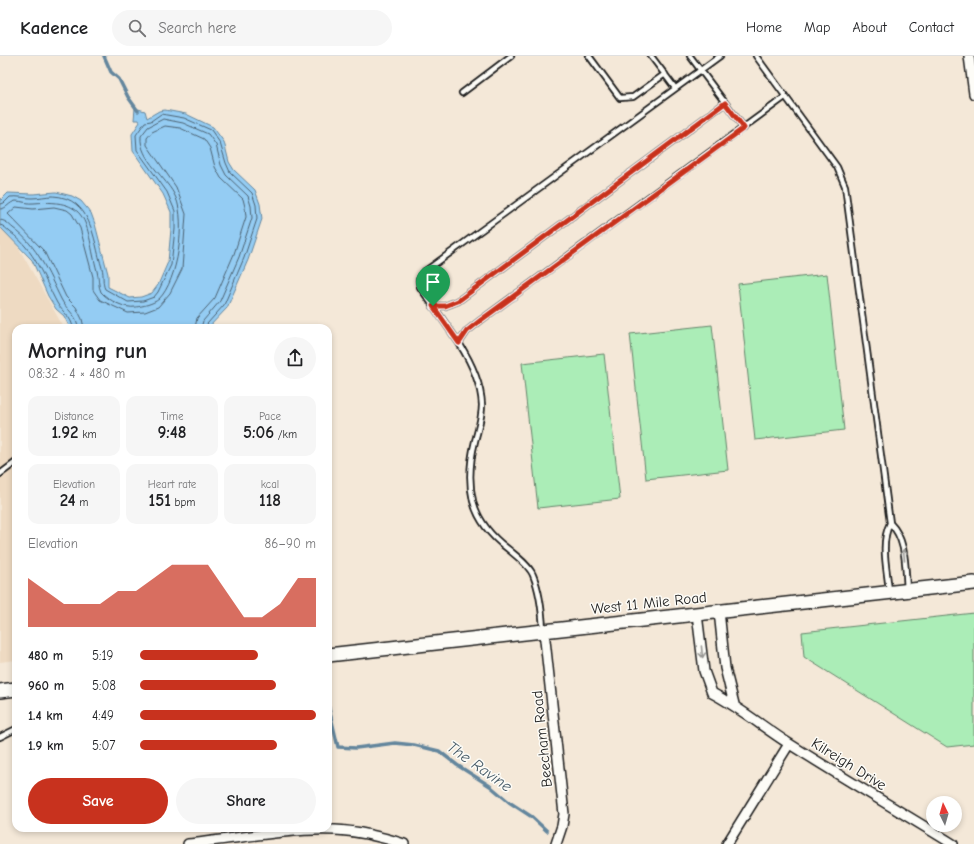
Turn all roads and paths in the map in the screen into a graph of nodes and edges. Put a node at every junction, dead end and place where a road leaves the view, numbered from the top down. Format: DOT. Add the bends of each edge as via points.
graph roads {
  1 [pos="511,56"];
  2 [pos="589,56"];
  3 [pos="651,56"];
  4 [pos="690,56"];
  5 [pos="720,56"];
  6 [pos="756,56"];
  7 [pos="969,56"];
  8 [pos="700,70"];
  9 [pos="665,74"];
  10 [pos="675,88"];
  11 [pos="462,93"];
  12 [pos="974,94"];
  13 [pos="785,97"];
  14 [pos="725,103"];
  15 [pos="744,128"];
  16 [pos="433,306"];
  17 [pos="459,343"];
  18 [pos="12,465"];
  19 [pos="0,474"];
  20 [pos="890,523"];
  21 [pos="974,583"];
  22 [pos="907,590"];
  23 [pos="889,592"];
  24 [pos="719,611"];
  25 [pos="697,614"];
  26 [pos="544,630"];
  27 [pos="332,654"];
  28 [pos="12,690"];
  29 [pos="0,691"];
  30 [pos="734,704"];
  31 [pos="12,731"];
  32 [pos="0,737"];
  33 [pos="789,744"];
  34 [pos="332,830"];
  35 [pos="297,832"];
  36 [pos="188,844"];
  37 [pos="404,844"];
  38 [pos="556,844"];
  39 [pos="727,844"];
  40 [pos="953,844"];
  1 -- 11 [label="lane"];
  2 -- 9 [label="lane" via="620,98 633,97"];
  3 -- 9 [label="lane"];
  4 -- 8 [label="lane"];
  5 -- 8 [label="lane"];
  6 -- 13 [label="lane"];
  7 -- 12 [label="street"];
  8 -- 10 [label="lane"];
  8 -- 14 [label="lane"];
  9 -- 10 [label="lane"];
  10 -- 16 [label="lane" via="424,272 419,280 420,287"];
  13 -- 15 [label="lane"];
  13 -- 20 [label="lane" via="837,167 845,186"];
  14 -- 15 [label="lane"];
  14 -- 16 [label="lane" via="462,297 445,306"];
  15 -- 17 [label="lane" via="481,320 467,331"];
  16 -- 17 [label="lane"];
  17 -- 26 [label="lane" via="473,366 482,406 481,421 469,467 473,501 478,515 490,532 533,574 542,608"];
  18 -- 19 [label="lane"];
  22 -- 20 [label="lane, one-way" via="902,541"];
  20 -- 23 [label="lane" via="884,544"];
  21 -- 22 [label="street, West 11 Mile Road"];
  22 -- 23 [label="street, West 11 Mile Road"];
  23 -- 24 [label="street, West 11 Mile Road"];
  24 -- 25 [label="street, West 11 Mile Road"];
  24 -- 30 [label="street" via="725,668"];
  25 -- 26 [label="street, West 11 Mile Road"];
  25 -- 30 [label="street, Kilreigh Drive, one-way" via="704,671 712,693"];
  26 -- 27 [label="street, West 11 Mile Road"];
  26 -- 38 [label="street, Beecham Road" via="564,814"];
  28 -- 29 [label="street"];
  30 -- 33 [label="street, Kilreigh Drive"];
  31 -- 32 [label="lane"];
  33 -- 39 [label="street"];
  33 -- 40 [label="street, Kilreigh Drive"];
  34 -- 37 [label="street" via="364,833"];
  35 -- 36 [label="street"];
}
